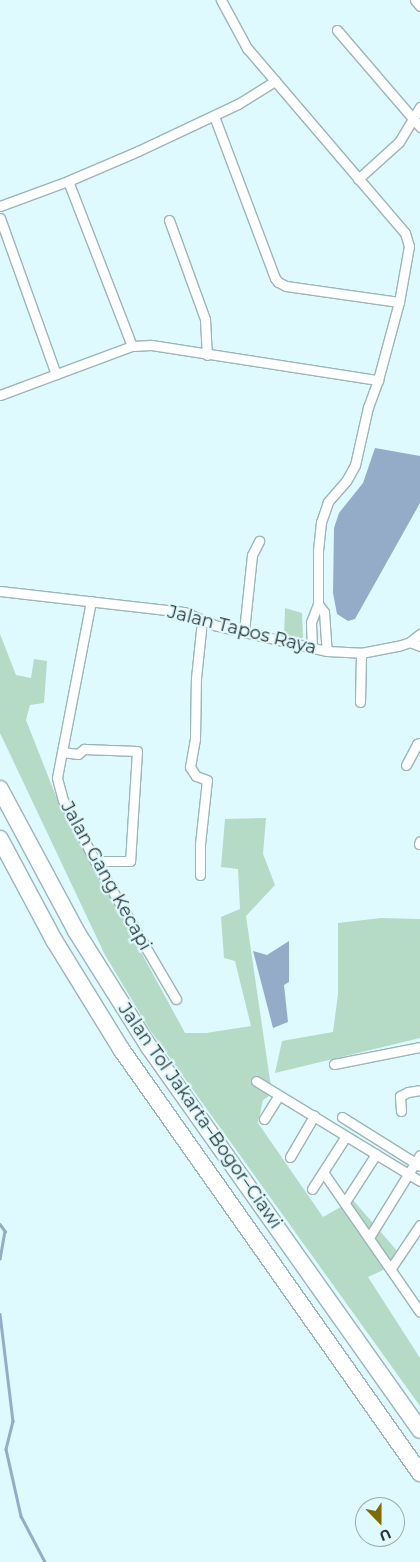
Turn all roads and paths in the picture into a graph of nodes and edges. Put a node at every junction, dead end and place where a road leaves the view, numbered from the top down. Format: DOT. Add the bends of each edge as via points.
graph roads {
  1 [pos="221,0"];
  2 [pos="415,0"];
  3 [pos="420,6"];
  4 [pos="337,30"];
  5 [pos="275,81"];
  6 [pos="420,107"];
  7 [pos="214,116"];
  8 [pos="413,118"];
  9 [pos="420,127"];
  10 [pos="358,179"];
  11 [pos="68,181"];
  12 [pos="0,206"];
  13 [pos="0,218"];
  14 [pos="169,220"];
  15 [pos="399,302"];
  16 [pos="132,346"];
  17 [pos="207,355"];
  18 [pos="56,374"];
  19 [pos="378,380"];
  20 [pos="0,395"];
  21 [pos="259,541"];
  22 [pos="0,591"];
  23 [pos="91,601"];
  24 [pos="318,604"];
  25 [pos="202,621"];
  26 [pos="244,631"];
  27 [pos="420,634"];
  28 [pos="410,642"];
  29 [pos="420,646"];
  30 [pos="312,648"];
  31 [pos="327,651"];
  32 [pos="361,654"];
  33 [pos="360,702"];
  34 [pos="420,744"];
  35 [pos="62,752"];
  36 [pos="406,765"];
  37 [pos="0,789"];
  38 [pos="0,839"];
  39 [pos="95,861"];
  40 [pos="200,875"];
  41 [pos="176,999"];
  42 [pos="420,1047"];
  43 [pos="334,1064"];
  44 [pos="256,1081"];
  45 [pos="420,1090"];
  46 [pos="279,1095"];
  47 [pos="401,1111"];
  48 [pos="314,1116"];
  49 [pos="342,1117"];
  50 [pos="264,1119"];
  51 [pos="346,1136"];
  52 [pos="376,1154"];
  53 [pos="290,1157"];
  54 [pos="418,1162"];
  55 [pos="323,1172"];
  56 [pos="408,1174"];
  57 [pos="420,1182"];
  58 [pos="312,1189"];
  59 [pos="345,1202"];
  60 [pos="420,1225"];
  61 [pos="370,1236"];
  62 [pos="391,1268"];
  63 [pos="420,1295"];
  64 [pos="417,1308"];
  65 [pos="420,1430"];
  66 [pos="420,1473"];
  1 -- 5 [label="street" via="247,48"];
  2 -- 3 [label="street"];
  4 -- 8 [label="street"];
  5 -- 7 [label="street"];
  5 -- 10 [label="street"];
  6 -- 8 [label="street"];
  7 -- 11 [label="street"];
  7 -- 15 [label="street" via="274,278 286,286"];
  8 -- 9 [label="street"];
  8 -- 10 [label="street" via="399,142"];
  10 -- 15 [label="street" via="405,233 409,246"];
  11 -- 12 [label="street"];
  11 -- 16 [label="street"];
  13 -- 18 [label="street"];
  14 -- 17 [label="street" via="205,319"];
  15 -- 19 [label="street"];
  16 -- 17 [label="street" via="151,345"];
  16 -- 18 [label="street"];
  17 -- 19 [label="street"];
  18 -- 20 [label="street"];
  19 -- 24 [label="street" via="354,465 346,481 328,502 321,522"];
  21 -- 26 [label="street" via="252,555"];
  22 -- 23 [label="street, Jalan Tapos Raya"];
  23 -- 25 [label="street, Jalan Tapos Raya" via="184,612"];
  23 -- 35 [label="street, Jalan Gang Kecapi"];
  24 -- 30 [label="street" via="311,622"];
  24 -- 31 [label="street" via="324,612"];
  25 -- 26 [label="street, Jalan Tapos Raya"];
  25 -- 40 [label="street" via="196,678 195,739 190,767 196,776 207,780"];
  26 -- 30 [label="street, Jalan Tapos Raya"];
  27 -- 28 [label="street, Jalan Tapos Raya"];
  28 -- 29 [label="street"];
  28 -- 32 [label="street, Jalan Tapos Raya"];
  30 -- 31 [label="street, Jalan Tapos Raya"];
  31 -- 32 [label="street, Jalan Tapos Raya"];
  32 -- 33 [label="street"];
  34 -- 36 [label="street"];
  35 -- 39 [label="street, Jalan Gang Kecapi" via="57,778 60,789"];
  35 -- 39 [label="street" via="76,754 84,749 137,751 130,861"];
  37 -- 65 [label="highway, Jalan Tol Jakarta–Bogor–Ciawi" via="76,931 149,1047"];
  38 -- 66 [label="highway, Jalan Tol Jakarta–Bogor–Ciawi" via="54,940 122,1049"];
  39 -- 41 [label="street, Jalan Gang Kecapi"];
  42 -- 43 [label="street"];
  44 -- 46 [label="street"];
  45 -- 47 [label="street" via="400,1096"];
  46 -- 48 [label="street"];
  46 -- 50 [label="street"];
  48 -- 51 [label="street"];
  48 -- 53 [label="street"];
  49 -- 54 [label="street"];
  51 -- 52 [label="street"];
  51 -- 55 [label="street"];
  52 -- 56 [label="street"];
  52 -- 59 [label="street"];
  54 -- 56 [label="street"];
  55 -- 58 [label="street"];
  55 -- 59 [label="street"];
  56 -- 57 [label="street"];
  56 -- 61 [label="street"];
  59 -- 61 [label="street"];
  60 -- 62 [label="street"];
  61 -- 62 [label="street"];
  62 -- 64 [label="street"];
  63 -- 64 [label="street"];
}
